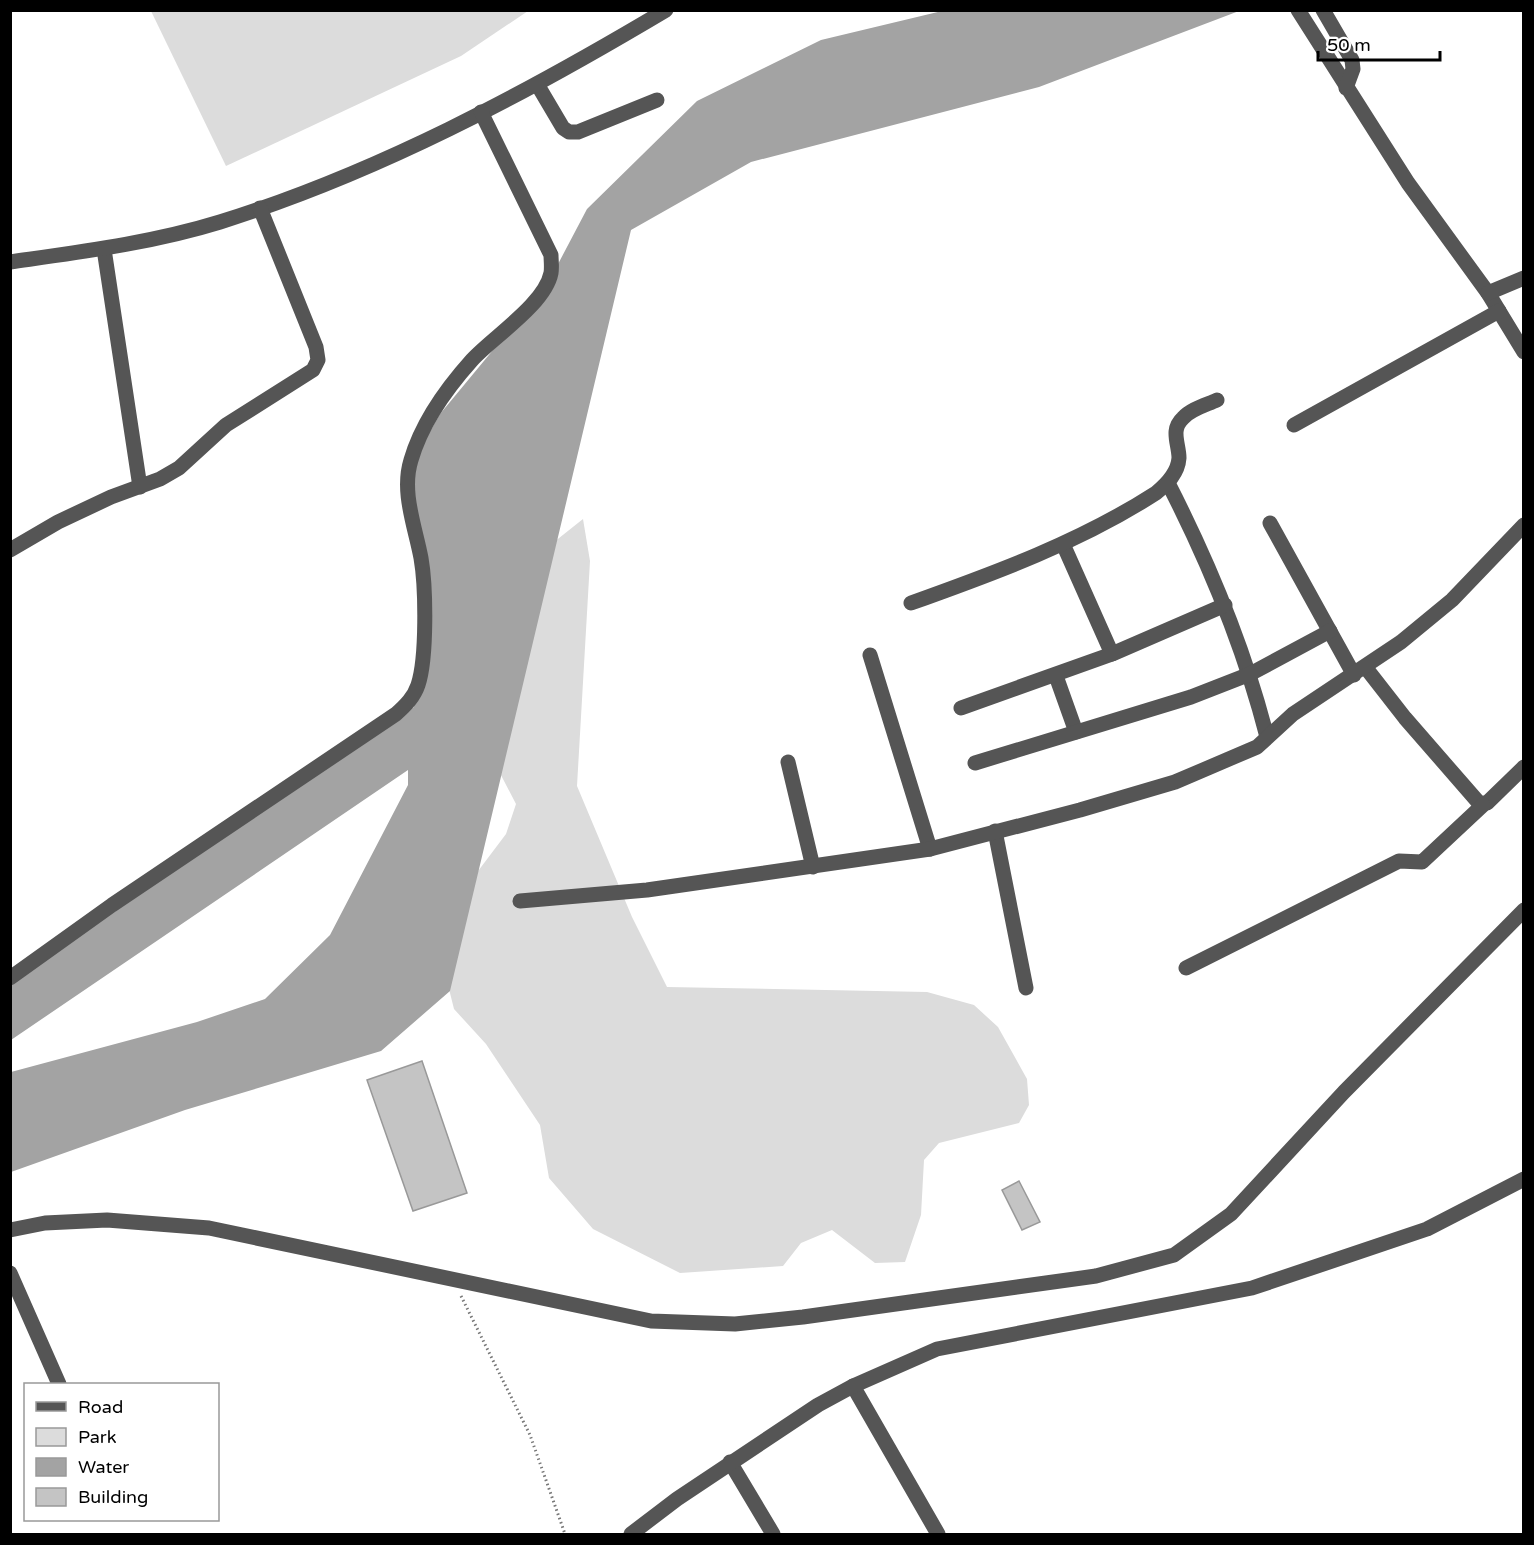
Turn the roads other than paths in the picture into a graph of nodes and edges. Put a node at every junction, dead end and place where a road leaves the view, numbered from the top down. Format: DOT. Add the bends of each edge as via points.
graph roads {
  1 [pos="666,10"];
  2 [pos="1323,10"];
  3 [pos="1302,17"];
  4 [pos="537,84"];
  5 [pos="1346,88"];
  6 [pos="657,100"];
  7 [pos="482,112"];
  8 [pos="260,208"];
  9 [pos="104,249"];
  10 [pos="10,261"];
  11 [pos="1524,278"];
  12 [pos="1488,293"];
  13 [pos="1499,310"];
  14 [pos="1524,352"];
  15 [pos="1217,400"];
  16 [pos="1294,425"];
  17 [pos="1168,483"];
  18 [pos="140,487"];
  19 [pos="1270,524"];
  20 [pos="1524,525"];
  21 [pos="1063,544"];
  22 [pos="10,550"];
  23 [pos="911,603"];
  24 [pos="1225,605"];
  25 [pos="1330,631"];
  26 [pos="1112,654"];
  27 [pos="870,655"];
  28 [pos="1360,671"];
  29 [pos="1250,674"];
  30 [pos="1056,675"];
  31 [pos="961,708"];
  32 [pos="1076,732"];
  33 [pos="1267,737"];
  34 [pos="788,762"];
  35 [pos="975,763"];
  36 [pos="1524,768"];
  37 [pos="1483,805"];
  38 [pos="995,831"];
  39 [pos="930,849"];
  40 [pos="813,867"];
  41 [pos="520,901"];
  42 [pos="1524,910"];
  43 [pos="1186,968"];
  44 [pos="10,978"];
  45 [pos="1026,988"];
  46 [pos="1524,1179"];
  47 [pos="10,1230"];
  48 [pos="10,1273"];
  49 [pos="59,1383"];
  50 [pos="853,1386"];
  51 [pos="730,1462"];
  52 [pos="631,1534"];
  53 [pos="773,1534"];
  54 [pos="939,1534"];
  1 -- 4 [label="street"];
  2 -- 5 [label="street" via="1352,60"];
  3 -- 5 [label="street"];
  4 -- 6 [label="street" via="569,132 578,132"];
  4 -- 7 [label="street"];
  5 -- 12 [label="street" via="1408,183"];
  7 -- 8 [label="street" via="341,177"];
  7 -- 44 [label="street" via="551,255 550,274 540,293 473,358 442,397 420,433 410,462 407,493 421,560 424,610 422,670 413,694 396,714"];
  8 -- 9 [label="street" via="218,223"];
  8 -- 18 [label="street" via="318,360 303,379 226,425 179,468"];
  9 -- 10 [label="street"];
  9 -- 18 [label="street"];
  11 -- 12 [label="street"];
  12 -- 13 [label="street"];
  13 -- 14 [label="street"];
  13 -- 16 [label="street"];
  15 -- 17 [label="street" via="1180,420 1176,430 1177,470"];
  17 -- 21 [label="street" via="1141,503"];
  17 -- 24 [label="street"];
  18 -- 22 [label="street" via="69,517"];
  19 -- 25 [label="street"];
  20 -- 28 [label="street" via="1452,600"];
  21 -- 23 [label="street"];
  21 -- 26 [label="street"];
  24 -- 26 [label="street"];
  24 -- 29 [label="street"];
  25 -- 28 [label="street"];
  25 -- 29 [label="street"];
  26 -- 30 [label="street"];
  27 -- 39 [label="street"];
  28 -- 33 [label="street" via="1293,714"];
  28 -- 37 [label="street"];
  29 -- 32 [label="street" via="1191,697"];
  29 -- 33 [label="street"];
  30 -- 31 [label="street"];
  30 -- 32 [label="street"];
  32 -- 35 [label="street"];
  33 -- 38 [label="street" via="1247,753 1175,782"];
  34 -- 40 [label="street"];
  36 -- 37 [label="street"];
  37 -- 43 [label="street" via="1422,862 1400,861"];
  38 -- 39 [label="street"];
  38 -- 45 [label="street"];
  39 -- 40 [label="street"];
  40 -- 41 [label="street" via="647,890"];
  42 -- 47 [label="street" via="1344,1092 1231,1214 1174,1255 1096,1276 735,1324 651,1321 209,1228 107,1220 45,1223"];
  46 -- 50 [label="street" via="1427,1229 1252,1288 937,1349"];
  48 -- 49 [label="street"];
  50 -- 51 [label="street"];
  50 -- 54 [label="street"];
  51 -- 52 [label="street"];
  51 -- 53 [label="street"];
}
